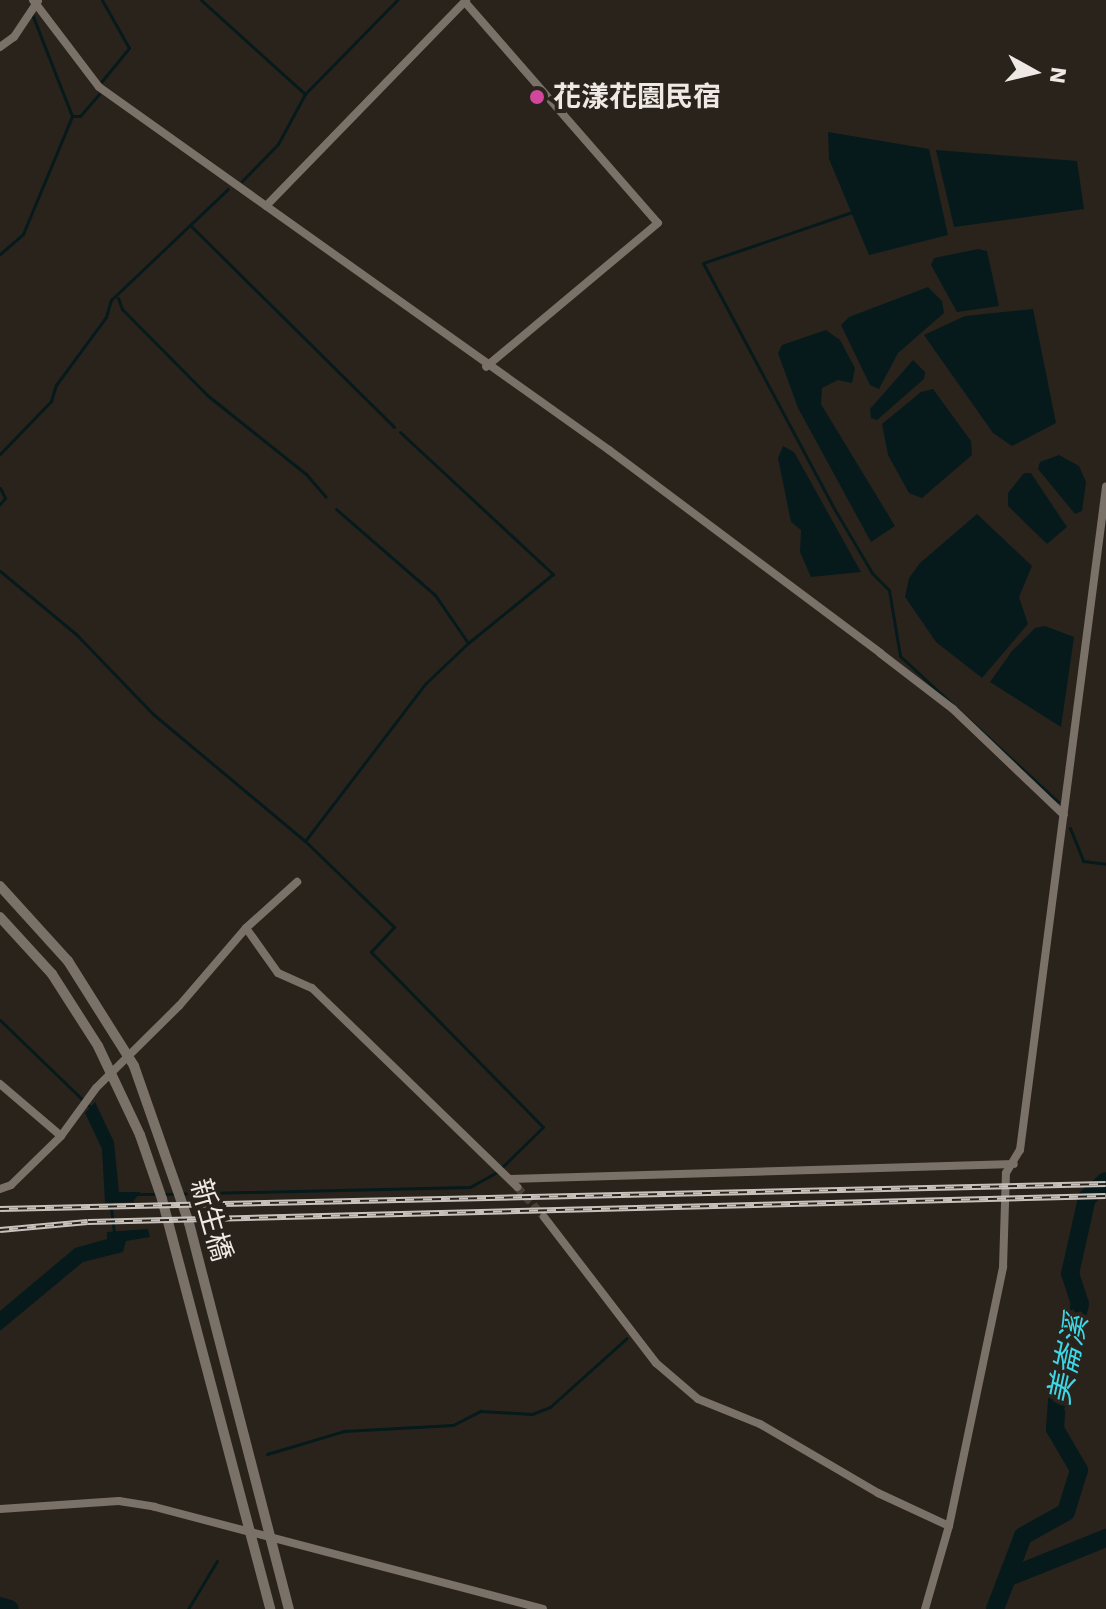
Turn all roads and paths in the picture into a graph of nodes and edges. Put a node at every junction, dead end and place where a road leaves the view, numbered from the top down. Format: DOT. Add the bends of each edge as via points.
graph roads {
  1 [pos="36,1"];
  2 [pos="466,1"];
  3 [pos="0,47"];
  4 [pos="266,206"];
  5 [pos="486,367"];
  6 [pos="1106,487"];
  7 [pos="1064,815"];
  8 [pos="297,882"];
  9 [pos="0,886"];
  10 [pos="0,917"];
  11 [pos="246,928"];
  12 [pos="0,1084"];
  13 [pos="61,1136"];
  14 [pos="1014,1164"];
  15 [pos="503,1173"];
  16 [pos="517,1187"];
  17 [pos="0,1189"];
  18 [pos="544,1217"];
  19 [pos="0,1509"];
  20 [pos="949,1526"];
  21 [pos="270,1609"];
  22 [pos="289,1609"];
  23 [pos="543,1609"];
  24 [pos="925,1609"];
  1 -- 3 [label="street" via="14,37"];
  1 -- 4 [label="street" via="99,87"];
  2 -- 4 [label="street"];
  2 -- 5 [label="street" via="658,223"];
  4 -- 5 [label="street"];
  5 -- 7 [label="street" via="609,450 953,709"];
  6 -- 7 [label="street"];
  7 -- 14 [label="street"];
  8 -- 11 [label="street"];
  9 -- 22 [label="street, 新生橋" via="68,961 134,1066 189,1223"];
  10 -- 21 [label="street, 新生橋" via="60,986 98,1046 140,1135 162,1199"];
  11 -- 13 [label="street" via="96,1088"];
  11 -- 15 [label="street" via="278,973 312,988"];
  12 -- 13 [label="street"];
  13 -- 17 [label="street" via="11,1185"];
  14 -- 15 [label="street"];
  14 -- 20 [label="street" via="1006,1173 1003,1267"];
  15 -- 16 [label="street"];
  18 -- 20 [label="street" via="656,1363 691,1394 760,1424 878,1493"];
  19 -- 23 [label="street" via="119,1501 155,1507"];
  20 -- 24 [label="street"];
}
